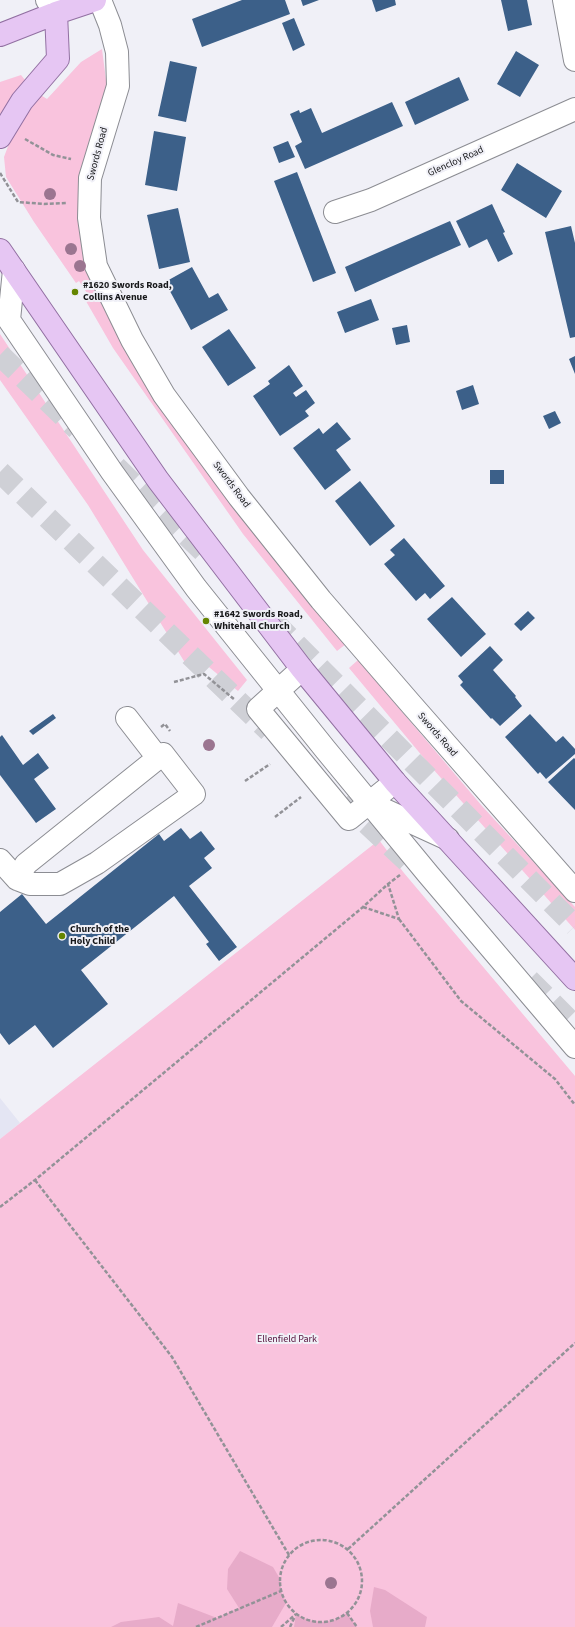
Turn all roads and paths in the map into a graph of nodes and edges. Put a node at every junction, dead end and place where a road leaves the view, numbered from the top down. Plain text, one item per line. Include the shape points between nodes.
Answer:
1 (95, 0) edge
2 (100, 0) edge
3 (564, 0) edge
4 (51, 7) edge
5 (0, 35) edge
6 (575, 60) edge
7 (575, 109) edge
8 (10, 137) edge
9 (95, 163) junction
10 (0, 173) edge
11 (89, 202) junction
12 (335, 212) dead end
13 (0, 250) edge
14 (14, 270) junction
15 (302, 669) junction
16 (174, 682) dead end
17 (278, 690) junction
18 (234, 700) dead end
19 (127, 718) dead end
20 (158, 758) junction
21 (270, 764) dead end
22 (245, 782) dead end
23 (395, 782) junction
24 (301, 797) dead end
25 (370, 803) junction
26 (275, 817) dead end
27 (448, 840) junction
28 (0, 860) edge
29 (418, 861) junction
30 (17, 879) junction
31 (388, 884) junction
32 (575, 891) edge
33 (363, 907) junction
34 (399, 919) junction
35 (575, 979) edge
36 (575, 1047) edge
37 (575, 1104) edge
38 (35, 1180) junction
39 (0, 1207) edge
40 (575, 1343) edge
41 (348, 1549) junction
42 (289, 1556) junction
43 (281, 1591) junction
44 (347, 1613) junction
45 (296, 1614) junction
46 (196, 1627) edge
47 (281, 1627) edge
48 (290, 1627) edge
49 (357, 1627) edge

1 - 4 main road
2 - 9 street, Swords Road via 117,52 118,86
3 - 6 street
4 - 5 main road
4 - 8 main road via 58,60 22,101
7 - 12 street, Glencloy Road via 371,200
8 - 9 path via 53,155
9 - 11 street, Swords Road via 90,178
10 - 11 path via 18,202
11 - 32 street, Swords Road via 96,266 132,340 164,395 239,497 321,600
13 - 14 main road
14 - 15 main road via 158,480
14 - 17 street via 9,320 112,472 196,588
15 - 17 street
15 - 23 main road
16 - 18 path via 204,674
17 - 25 street via 258,709 349,819
19 - 20 street
20 - 30 street via 26,864
20 - 30 street via 163,754 194,794 97,863 60,884 30,884
21 - 22 path
23 - 25 street
23 - 27 main road
24 - 26 path
25 - 27 street
25 - 29 street
27 - 35 main road
28 - 30 street
29 - 31 path
29 - 36 street
31 - 33 path
31 - 34 path
33 - 34 path
33 - 38 path
34 - 37 path via 462,1001 555,1079
38 - 39 path
38 - 42 path via 172,1357
40 - 41 path
41 - 42 path via 337,1543 317,1540 298,1546
41 - 44 path via 361,1569 362,1581 358,1599
42 - 43 path via 280,1579
43 - 45 path via 286,1603
43 - 46 path
44 - 45 path via 335,1620 322,1622 308,1620
44 - 49 path
45 - 47 path
45 - 48 path

